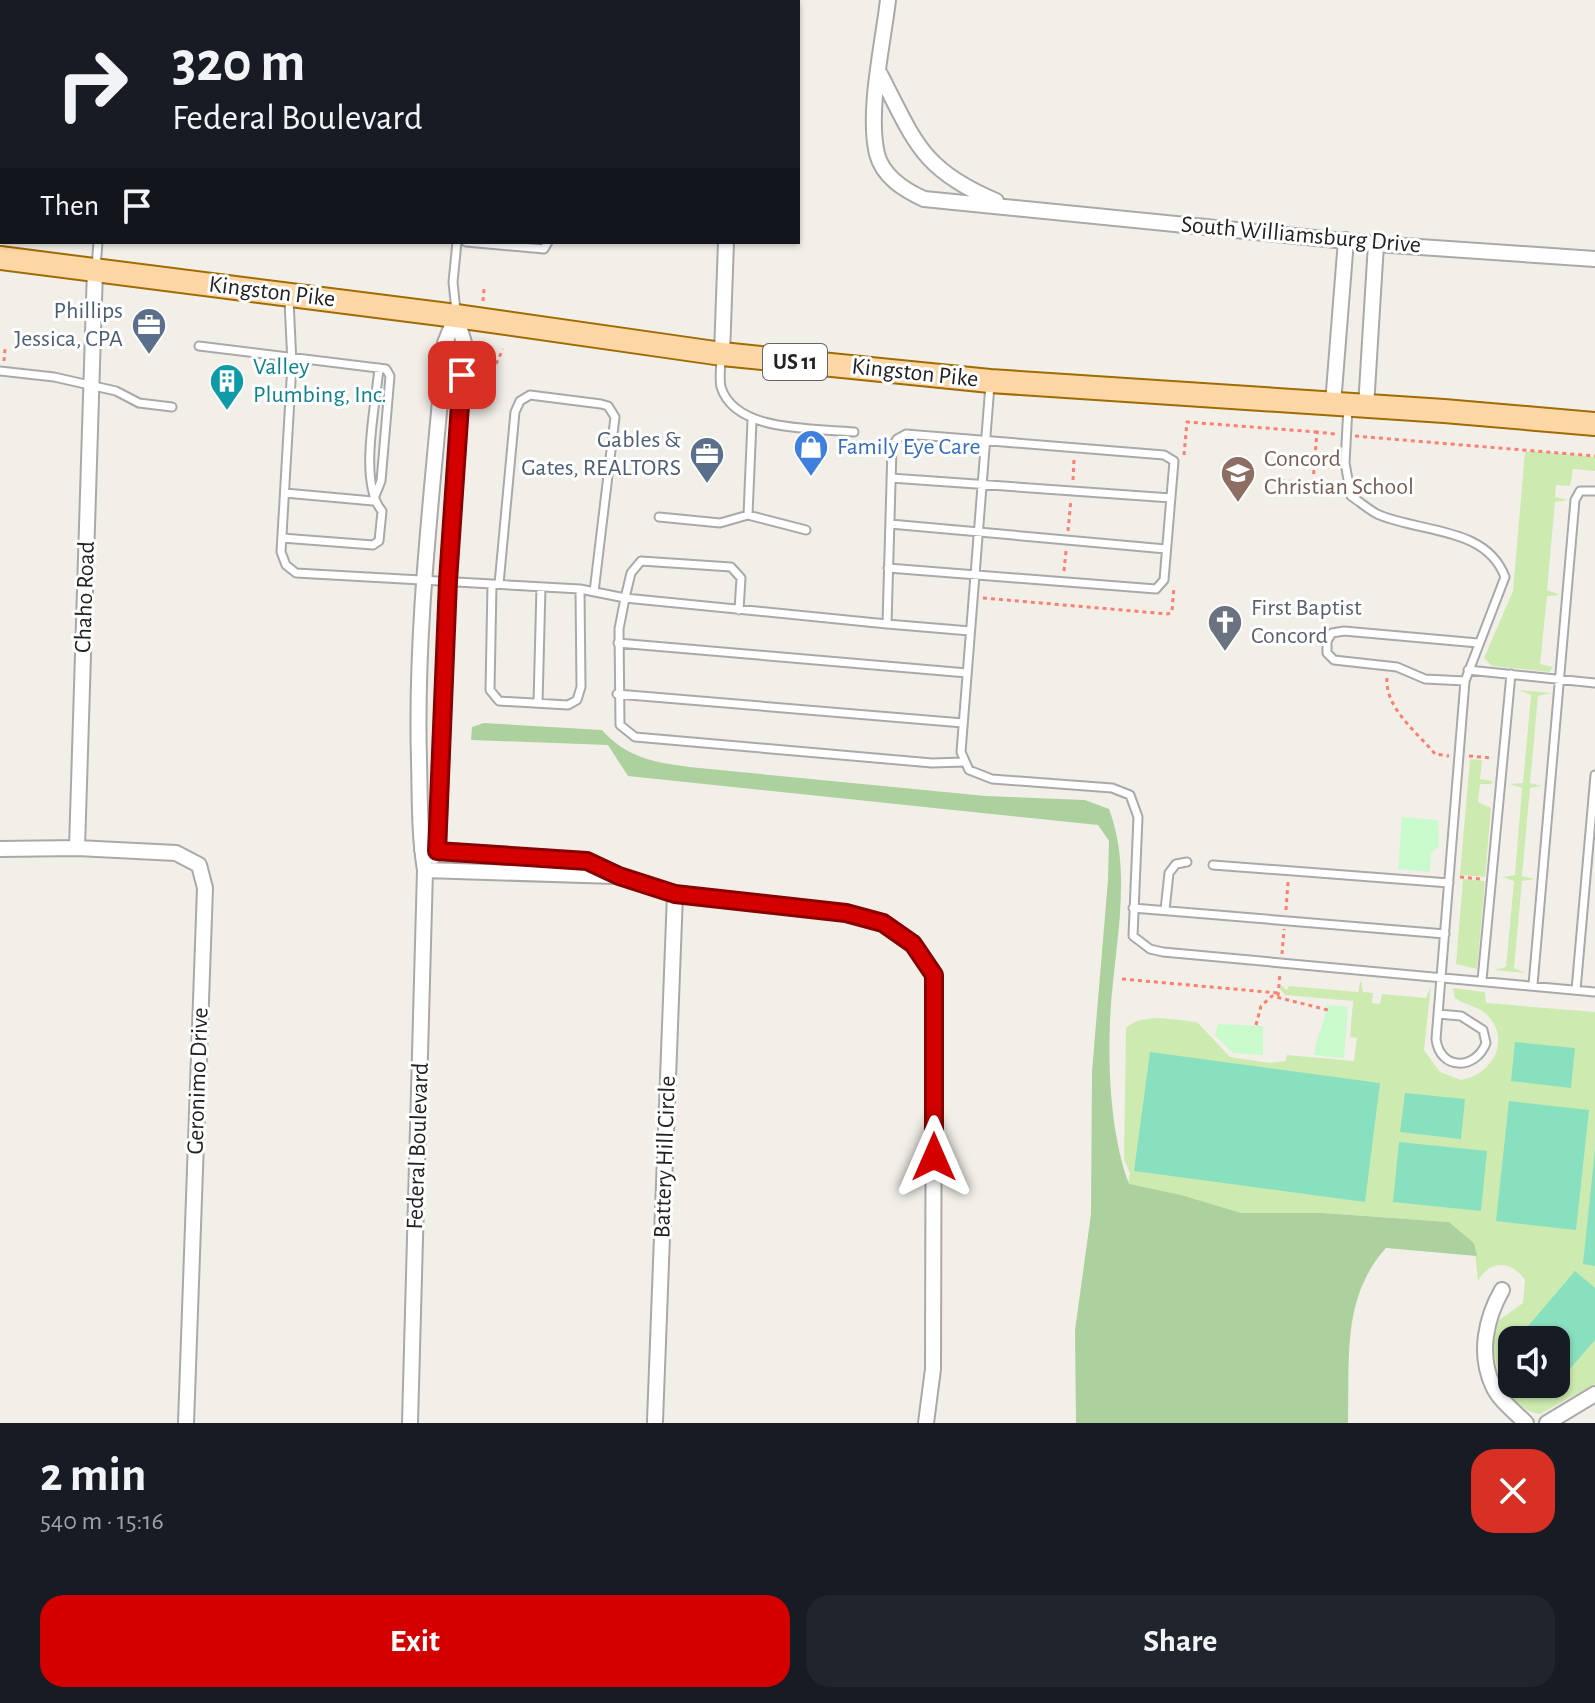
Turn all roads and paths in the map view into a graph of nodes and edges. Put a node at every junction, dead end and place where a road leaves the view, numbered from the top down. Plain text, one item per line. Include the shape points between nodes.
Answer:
1 (888, 0) edge
2 (880, 74) junction
3 (1008, 206) junction
4 (1346, 240) junction
5 (98, 244) edge
6 (457, 244) edge
7 (505, 244) edge
8 (547, 244) edge
9 (726, 244) edge
10 (1376, 244) junction
11 (0, 258) edge
12 (1595, 259) edge
13 (95, 269) junction
14 (289, 295) junction
15 (456, 316) junction
16 (199, 346) dead end
17 (503, 349) dead end
18 (722, 354) junction
19 (292, 356) junction
20 (0, 371) edge
21 (990, 381) junction
22 (92, 387) junction
23 (471, 392) dead end
24 (1349, 405) junction
25 (172, 407) dead end
26 (752, 421) junction
27 (1595, 424) edge
28 (854, 432) dead end
29 (1347, 435) junction
30 (986, 440) junction
31 (1076, 448) junction
32 (1595, 456) edge
33 (891, 478) junction
34 (1281, 481) dead end
35 (982, 482) junction
36 (1072, 490) junction
37 (1595, 491) edge
38 (285, 493) junction
39 (1171, 498) junction
40 (373, 501) junction
41 (748, 515) junction
42 (659, 517) dead end
43 (890, 524) junction
44 (806, 530) dead end
45 (979, 531) junction
46 (282, 538) junction
47 (1067, 540) junction
48 (1166, 549) junction
49 (888, 568) junction
50 (975, 576) junction
51 (425, 580) junction
52 (448, 581) junction
53 (1063, 582) junction
54 (496, 584) junction
55 (541, 587) junction
56 (580, 589) junction
57 (594, 592) junction
58 (625, 598) junction
59 (1061, 605) dead end
60 (739, 610) junction
61 (887, 624) junction
62 (970, 631) junction
63 (618, 643) junction
64 (1478, 643) junction
65 (1468, 670) junction
66 (967, 673) junction
67 (1511, 674) junction
68 (1387, 678) dead end
69 (1560, 679) junction
70 (1465, 681) junction
71 (1595, 683) edge
72 (617, 694) junction
73 (538, 703) junction
74 (963, 723) junction
75 (1461, 756) junction
76 (1503, 758) junction
77 (963, 762) junction
78 (1595, 775) edge
79 (77, 848) junction
80 (0, 849) edge
81 (429, 850) junction
82 (498, 855) junction
83 (1187, 862) dead end
84 (1213, 865) dead end
85 (425, 870) junction
86 (498, 872) junction
87 (619, 876) junction
88 (1461, 877) dead end
89 (1482, 879) dead end
90 (1449, 883) junction
91 (675, 894) junction
92 (1584, 894) junction
93 (1595, 895) edge
94 (1133, 908) junction
95 (1165, 910) junction
96 (1445, 934) junction
97 (1442, 975) junction
98 (1122, 979) dead end
99 (1482, 980) junction
100 (1533, 985) junction
101 (1576, 990) junction
102 (1595, 992) edge
103 (1278, 993) dead end
104 (1328, 1010) dead end
105 (1438, 1014) junction
106 (1256, 1025) dead end
107 (1502, 1290) dead end
108 (1595, 1394) edge
109 (655, 1421) dead end
110 (186, 1423) edge
111 (410, 1423) edge
112 (926, 1423) edge
113 (1526, 1423) edge
114 (1547, 1423) edge

1 - 2 street, South Williamsburg Drive
2 - 3 street, South Williamsburg Drive via 929,160 957,185
2 - 3 street, South Williamsburg Drive via 877,155 895,183 924,199
3 - 4 street, South Williamsburg Drive
4 - 10 street, South Williamsburg Drive
4 - 24 street
5 - 13 lane
6 - 15 lane
7 - 8 lane via 544,249
9 - 18 street
10 - 12 street, South Williamsburg Drive
10 - 24 street
11 - 13 main road, Kingston Pike / US 11
13 - 14 main road, Kingston Pike / US 11
13 - 22 street, Chaho Road
14 - 15 main road, Kingston Pike / US 11
14 - 19 lane
15 - 18 main road, Kingston Pike / US 11
15 - 51 street, Federal Boulevard via 445,343
15 - 52 street, Federal Boulevard via 465,346
16 - 19 lane
17 - 23 path via 483,392
18 - 21 main road, Kingston Pike / US 11
18 - 26 lane via 721,387 731,404
19 - 38 lane
19 - 40 lane via 383,368 369,478
20 - 22 lane
21 - 24 main road, Kingston Pike / US 11
21 - 30 lane
22 - 25 lane via 139,403
22 - 79 street, Chaho Road
24 - 27 main road, Kingston Pike / US 11
24 - 29 lane
26 - 28 lane
26 - 41 lane
29 - 32 path
29 - 34 path via 1317,432 1313,482
29 - 64 lane via 1351,496 1378,514 1469,541 1498,559 1505,577
30 - 31 lane
30 - 33 lane via 901,435 892,448
30 - 35 lane
31 - 36 path
31 - 39 lane via 1168,456 1174,461
33 - 35 lane
33 - 43 lane
35 - 36 lane
35 - 45 lane
36 - 39 lane
36 - 47 path
37 - 69 lane via 1580,491 1575,500
38 - 40 lane
38 - 46 lane
39 - 48 lane
40 - 46 lane via 382,511 380,536 373,545
41 - 42 lane via 720,523
41 - 44 lane
43 - 45 lane
43 - 49 lane
45 - 47 lane
45 - 50 lane
46 - 51 lane via 286,565 296,573
47 - 48 lane
47 - 53 path
48 - 53 lane via 1164,580 1156,589
49 - 50 lane
49 - 61 lane
50 - 53 lane
50 - 62 lane
51 - 52 lane
51 - 81 street, Federal Boulevard via 418,722
52 - 54 lane
52 - 81 street, Federal Boulevard
53 - 59 path
54 - 55 lane
54 - 57 lane via 515,412 530,395 601,404 615,417
54 - 73 lane via 491,695 499,701
55 - 56 lane
55 - 73 lane
56 - 57 lane
56 - 73 lane via 579,695 568,705
57 - 58 lane
58 - 60 lane
58 - 60 lane via 631,573 641,561 731,567 741,578
58 - 63 lane
60 - 61 lane
61 - 62 lane
62 - 66 lane
63 - 66 lane
63 - 72 lane
64 - 65 lane
64 - 70 lane via 1344,631 1332,633 1327,641 1327,653 1334,660 1397,667 1425,679
65 - 67 lane
65 - 70 lane
66 - 74 lane
67 - 69 lane
67 - 76 lane
68 - 75 path via 1389,700 1435,754
69 - 71 lane
69 - 100 lane
70 - 75 lane
72 - 74 lane
72 - 77 lane via 620,725 635,737
74 - 77 lane
75 - 76 path
75 - 90 lane
76 - 99 lane
77 - 94 lane via 992,779 1112,788 1130,795 1138,817
78 - 92 lane
79 - 80 street
79 - 110 street, Geronimo Drive via 176,853 199,865 205,888
81 - 82 street
81 - 85 street, Federal Boulevard
82 - 86 street
82 - 87 street via 587,861
83 - 95 lane via 1176,864 1169,873
84 - 90 lane
85 - 86 street
85 - 111 street, Federal Boulevard
86 - 87 street
87 - 91 street
88 - 89 path
90 - 96 lane
91 - 109 street, Battery Hill Circle
91 - 112 street via 846,913 883,923 913,944 934,975 933,1369
92 - 93 lane
92 - 101 lane
94 - 95 lane
94 - 97 lane via 1133,936 1150,949
95 - 96 lane
96 - 97 lane
97 - 99 lane
97 - 105 lane
98 - 103 path
99 - 100 lane
100 - 101 lane
101 - 102 lane
104 - 106 path via 1272,996 1261,1006
105 - 105 lane via 1437,1047 1446,1058 1466,1064 1478,1057 1486,1043 1483,1030 1461,1016
107 - 113 street via 1489,1316 1487,1365 1493,1386
108 - 114 street

